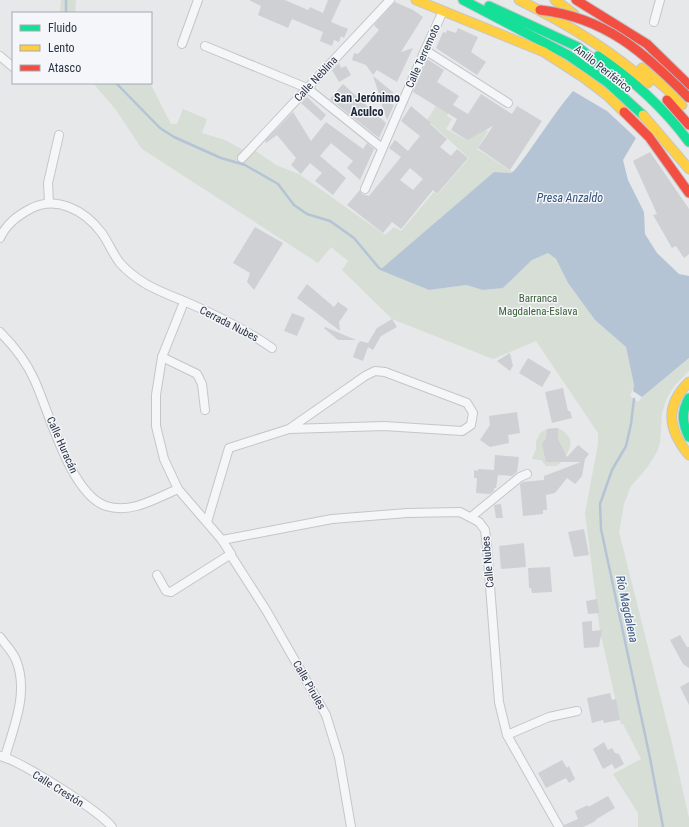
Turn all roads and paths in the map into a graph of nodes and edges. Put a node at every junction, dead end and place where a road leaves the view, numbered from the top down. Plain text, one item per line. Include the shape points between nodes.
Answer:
1 (198, 0) edge
2 (390, 0) edge
3 (416, 0) edge
4 (463, 0) edge
5 (475, 0) edge
6 (489, 0) edge
7 (519, 0) edge
8 (523, 0) edge
9 (554, 0) edge
10 (576, 0) edge
11 (660, 0) edge
12 (540, 10) junction
13 (443, 11) junction
14 (654, 22) dead end
15 (182, 44) dead end
16 (205, 46) dead end
17 (425, 50) junction
18 (0, 56) edge
19 (12, 66) edge
20 (689, 85) edge
21 (307, 88) junction
22 (689, 98) edge
23 (508, 103) dead end
24 (689, 105) edge
25 (689, 113) edge
26 (689, 124) edge
27 (59, 135) dead end
28 (687, 145) edge
29 (382, 148) junction
30 (242, 158) dead end
31 (689, 169) edge
32 (365, 189) dead end
33 (689, 193) edge
34 (49, 203) junction
35 (0, 238) edge
36 (184, 302) junction
37 (0, 332) edge
38 (272, 348) dead end
39 (162, 357) junction
40 (689, 382) edge
41 (689, 398) edge
42 (205, 410) dead end
43 (289, 429) junction
44 (689, 437) edge
45 (689, 455) edge
46 (527, 474) dead end
47 (178, 489) junction
48 (471, 517) junction
49 (207, 522) junction
50 (222, 540) junction
51 (231, 556) junction
52 (156, 575) dead end
53 (0, 637) edge
54 (576, 711) dead end
55 (508, 734) junction
56 (2, 756) edge
57 (112, 827) edge
58 (350, 827) edge
59 (559, 827) edge

1 - 15 street
2 - 21 street, Calle Neblina
3 - 13 main road
4 - 31 main road via 592,70 632,102
5 - 28 main road, Anillo Periférico via 578,47 626,85
6 - 28 main road via 559,30 616,68 655,103
7 - 12 main road
8 - 25 main road, Anillo Periférico via 613,44 669,91
9 - 24 main road, bridge via 624,45 663,78
10 - 20 main road via 647,44
11 - 14 street
12 - 22 main road, bridge via 565,13 588,21 630,44
12 - 26 main road via 572,27 625,62
13 - 17 street, Calle Terremoto
13 - 33 main road via 544,52 583,77 608,96 649,137
16 - 21 street
17 - 23 street
17 - 29 street, Calle Terremoto
18 - 19 street
21 - 29 street
21 - 30 street, Calle Neblina
27 - 34 street via 48,183
29 - 32 street, Calle Terremoto
34 - 35 street via 37,205 18,215 4,229
34 - 36 street, Cerrada Nubes via 69,206 87,217 101,232 118,261 131,273 157,290
36 - 38 street, Cerrada Nubes via 255,336
36 - 39 street, Calle Pirules
37 - 47 street, Calle Huracán via 16,348 33,378 72,473 92,497 106,506 122,508 138,506
39 - 42 street via 197,374 202,384
39 - 47 street, Calle Pirules via 156,395 156,426 164,459
40 - 45 main road via 676,398 671,425 678,441
41 - 44 main road via 684,405 682,417
43 - 43 street via 384,426 462,432 471,425 473,413 467,403 390,373 375,371
43 - 49 street via 229,448
46 - 48 street
47 - 49 street, Calle Pirules
48 - 50 street via 460,512 370,516 296,525
48 - 55 street, Calle Nubes via 485,530 499,702
49 - 50 street, Calle Pirules
50 - 51 street, Calle Pirules
51 - 52 street via 171,592 166,591
51 - 58 street, Calle Pirules via 266,610 326,715 339,757
53 - 56 street via 16,658 21,673 22,693
54 - 55 street via 549,717
55 - 59 street, Calle Nubes
56 - 57 street, Calle Crestón via 45,779 82,803

